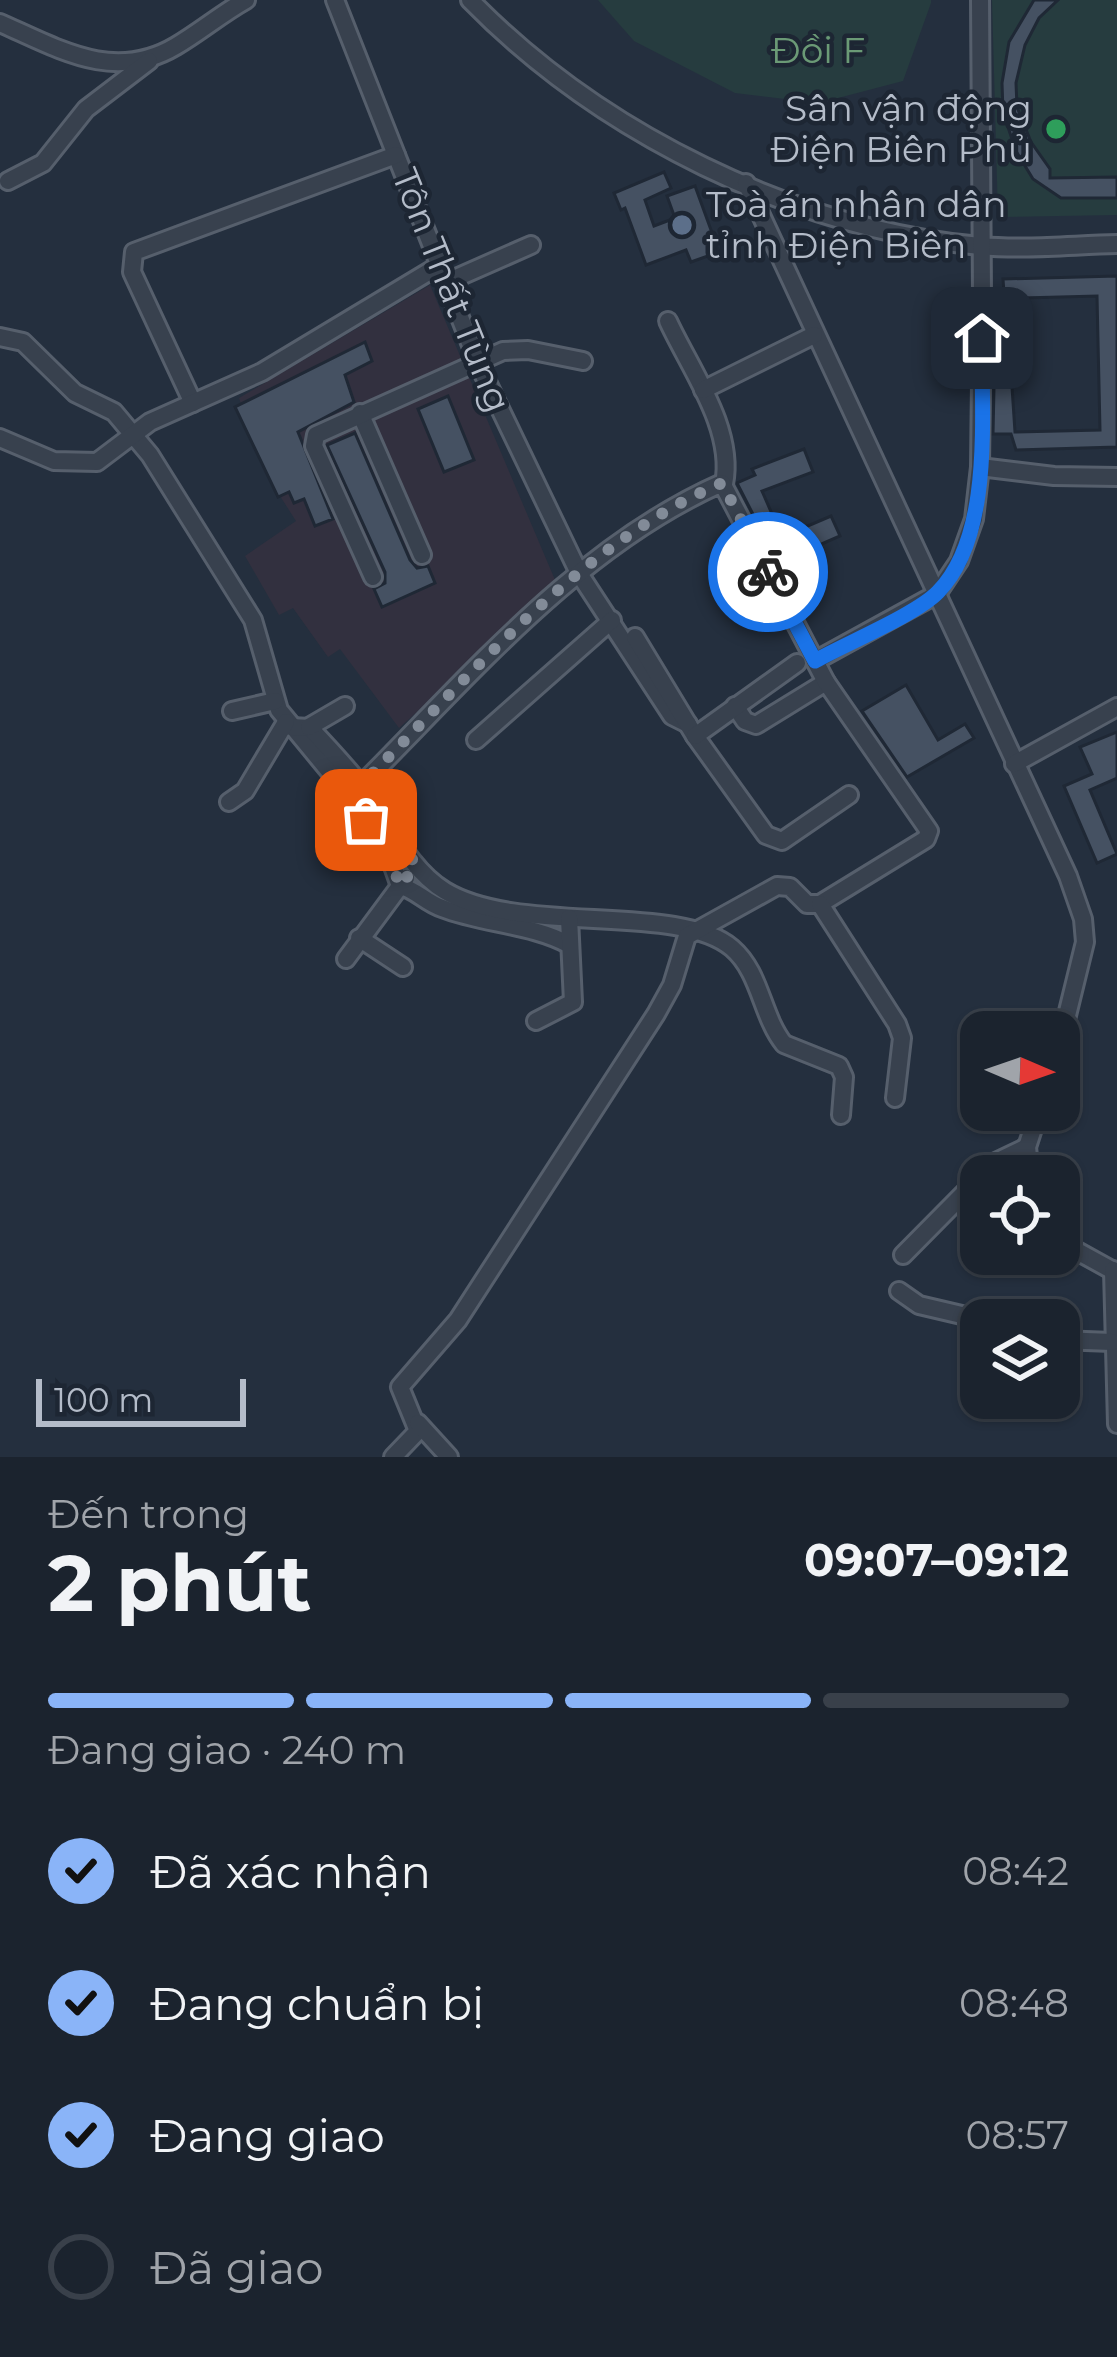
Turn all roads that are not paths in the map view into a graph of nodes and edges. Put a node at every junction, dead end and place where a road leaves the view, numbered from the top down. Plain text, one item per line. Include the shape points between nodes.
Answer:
1 (246, 0) edge
2 (334, 0) edge
3 (470, 0) edge
4 (980, 0) edge
5 (0, 23) edge
6 (154, 57) junction
7 (396, 155) junction
8 (8, 181) dead end
9 (746, 183) junction
10 (1117, 244) edge
11 (531, 245) dead end
12 (981, 246) junction
13 (444, 273) junction
14 (668, 321) dead end
15 (814, 335) junction
16 (0, 338) edge
17 (583, 361) dead end
18 (478, 363) junction
19 (703, 389) junction
20 (193, 403) junction
21 (360, 413) junction
22 (134, 435) junction
23 (0, 437) edge
24 (980, 467) junction
25 (1117, 477) edge
26 (724, 484) junction
27 (422, 555) dead end
28 (580, 574) junction
29 (373, 577) dead end
30 (937, 594) junction
31 (612, 620) junction
32 (806, 662) junction
33 (826, 682) junction
34 (275, 701) junction
35 (345, 706) dead end
36 (735, 706) junction
37 (1117, 707) edge
38 (232, 712) dead end
39 (296, 726) junction
40 (691, 730) junction
41 (476, 740) dead end
42 (1014, 764) junction
43 (361, 785) junction
44 (849, 795) dead end
45 (229, 802) dead end
46 (416, 865) junction
47 (400, 886) junction
48 (820, 904) junction
49 (568, 918) junction
50 (697, 930) junction
51 (358, 938) junction
52 (570, 945) junction
53 (346, 958) dead end
54 (403, 967) dead end
55 (1070, 1011) edge
56 (536, 1021) dead end
57 (895, 1098) dead end
58 (841, 1115) dead end
59 (1032, 1131) edge
60 (1027, 1147) junction
61 (1028, 1155) edge
62 (1080, 1253) edge
63 (903, 1255) dead end
64 (1115, 1272) edge
65 (899, 1291) dead end
66 (960, 1314) edge
67 (1080, 1341) edge
68 (1112, 1342) junction
69 (418, 1423) junction
70 (1117, 1424) edge
71 (393, 1457) edge
72 (448, 1457) edge

1 - 6 street
2 - 7 street, Tôn Thất Tùng
3 - 9 street via 549,73
4 - 12 street
5 - 6 street via 99,63
6 - 8 street via 86,109 43,163
7 - 13 street, Tôn Thất Tùng
7 - 20 street via 134,252 132,272
9 - 12 street via 848,219
9 - 15 street
10 - 12 street
11 - 13 street
12 - 24 street
13 - 18 street, Tôn Thất Tùng
13 - 20 street
14 - 19 street
15 - 19 street
15 - 30 street
16 - 22 street via 29,346 74,393 114,412
17 - 18 street via 514,349
18 - 21 street
18 - 28 street, Tôn Thất Tùng
19 - 26 street via 729,461
20 - 22 street
21 - 27 street
21 - 29 street via 319,433 314,446
22 - 23 street via 85,465
22 - 34 street via 253,620
24 - 25 street
24 - 30 street via 974,519
26 - 28 street via 612,545
26 - 32 street
28 - 31 street, Tôn Thất Tùng
28 - 43 street
30 - 32 street
30 - 42 street
31 - 40 street, Tôn Thất Tùng via 672,716
31 - 41 street
32 - 33 street
32 - 36 street
33 - 36 street via 756,725
33 - 48 street via 929,831
34 - 38 street
34 - 39 street
35 - 39 street
36 - 40 street
37 - 42 street
39 - 43 street
39 - 45 street
39 - 47 street via 342,784
40 - 44 street, Tôn Thất Tùng via 774,840
42 - 55 street via 1083,919 1083,965
43 - 46 street
46 - 47 street
46 - 49 street via 468,902
47 - 51 street
47 - 52 street via 445,910
48 - 50 street via 807,904 784,885
48 - 57 street via 897,1024
49 - 50 street
49 - 52 street
50 - 58 street via 750,968 784,1044 838,1066
50 - 69 street via 687,936 656,1015 458,1320 400,1388
51 - 53 street
51 - 54 street
52 - 56 street via 573,1002
59 - 60 street
60 - 61 street
60 - 63 street via 994,1163
62 - 64 street
64 - 68 street
65 - 66 street
67 - 68 street
68 - 70 street
69 - 71 street
69 - 72 street

